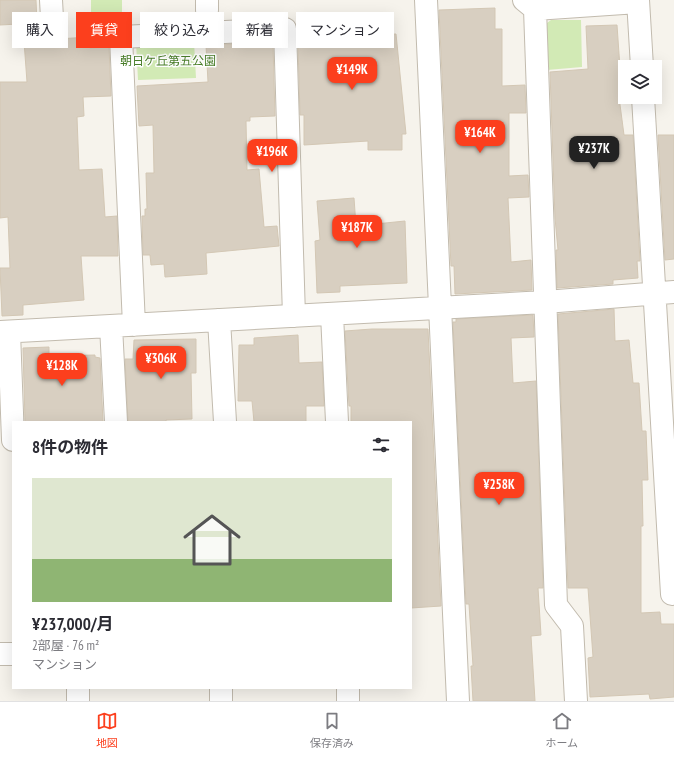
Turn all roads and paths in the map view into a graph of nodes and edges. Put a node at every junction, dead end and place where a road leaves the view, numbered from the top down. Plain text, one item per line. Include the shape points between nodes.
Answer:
1 (426, 0) edge
2 (638, 1) edge
3 (530, 5) edge
4 (642, 60) edge
5 (644, 104) edge
6 (664, 292) edge
7 (545, 302) junction
8 (439, 308) junction
9 (332, 314) junction
10 (294, 316) junction
11 (219, 320) junction
12 (134, 325) junction
13 (111, 326) junction
14 (4, 332) edge
15 (116, 421) edge
16 (225, 421) edge
17 (337, 421) edge
18 (12, 428) edge
19 (672, 594) dead end
20 (0, 654) edge
21 (12, 654) edge
22 (78, 689) edge
23 (221, 689) edge
24 (348, 689) edge
25 (78, 701) edge
26 (221, 701) edge
27 (348, 701) edge
28 (458, 701) edge
29 (576, 701) edge

1 - 8 street
2 - 3 street
2 - 4 street
3 - 7 street
5 - 6 street
6 - 7 street
6 - 19 street
7 - 8 street
7 - 29 street via 556,605 572,626
8 - 9 street
8 - 28 street
9 - 10 street
9 - 17 street
10 - 11 street
10 - 12 street via 285,29 121,37
11 - 12 street
11 - 16 street
12 - 13 street
13 - 14 street
13 - 15 street
14 - 18 street
20 - 21 street
22 - 25 street
23 - 26 street
24 - 27 street

